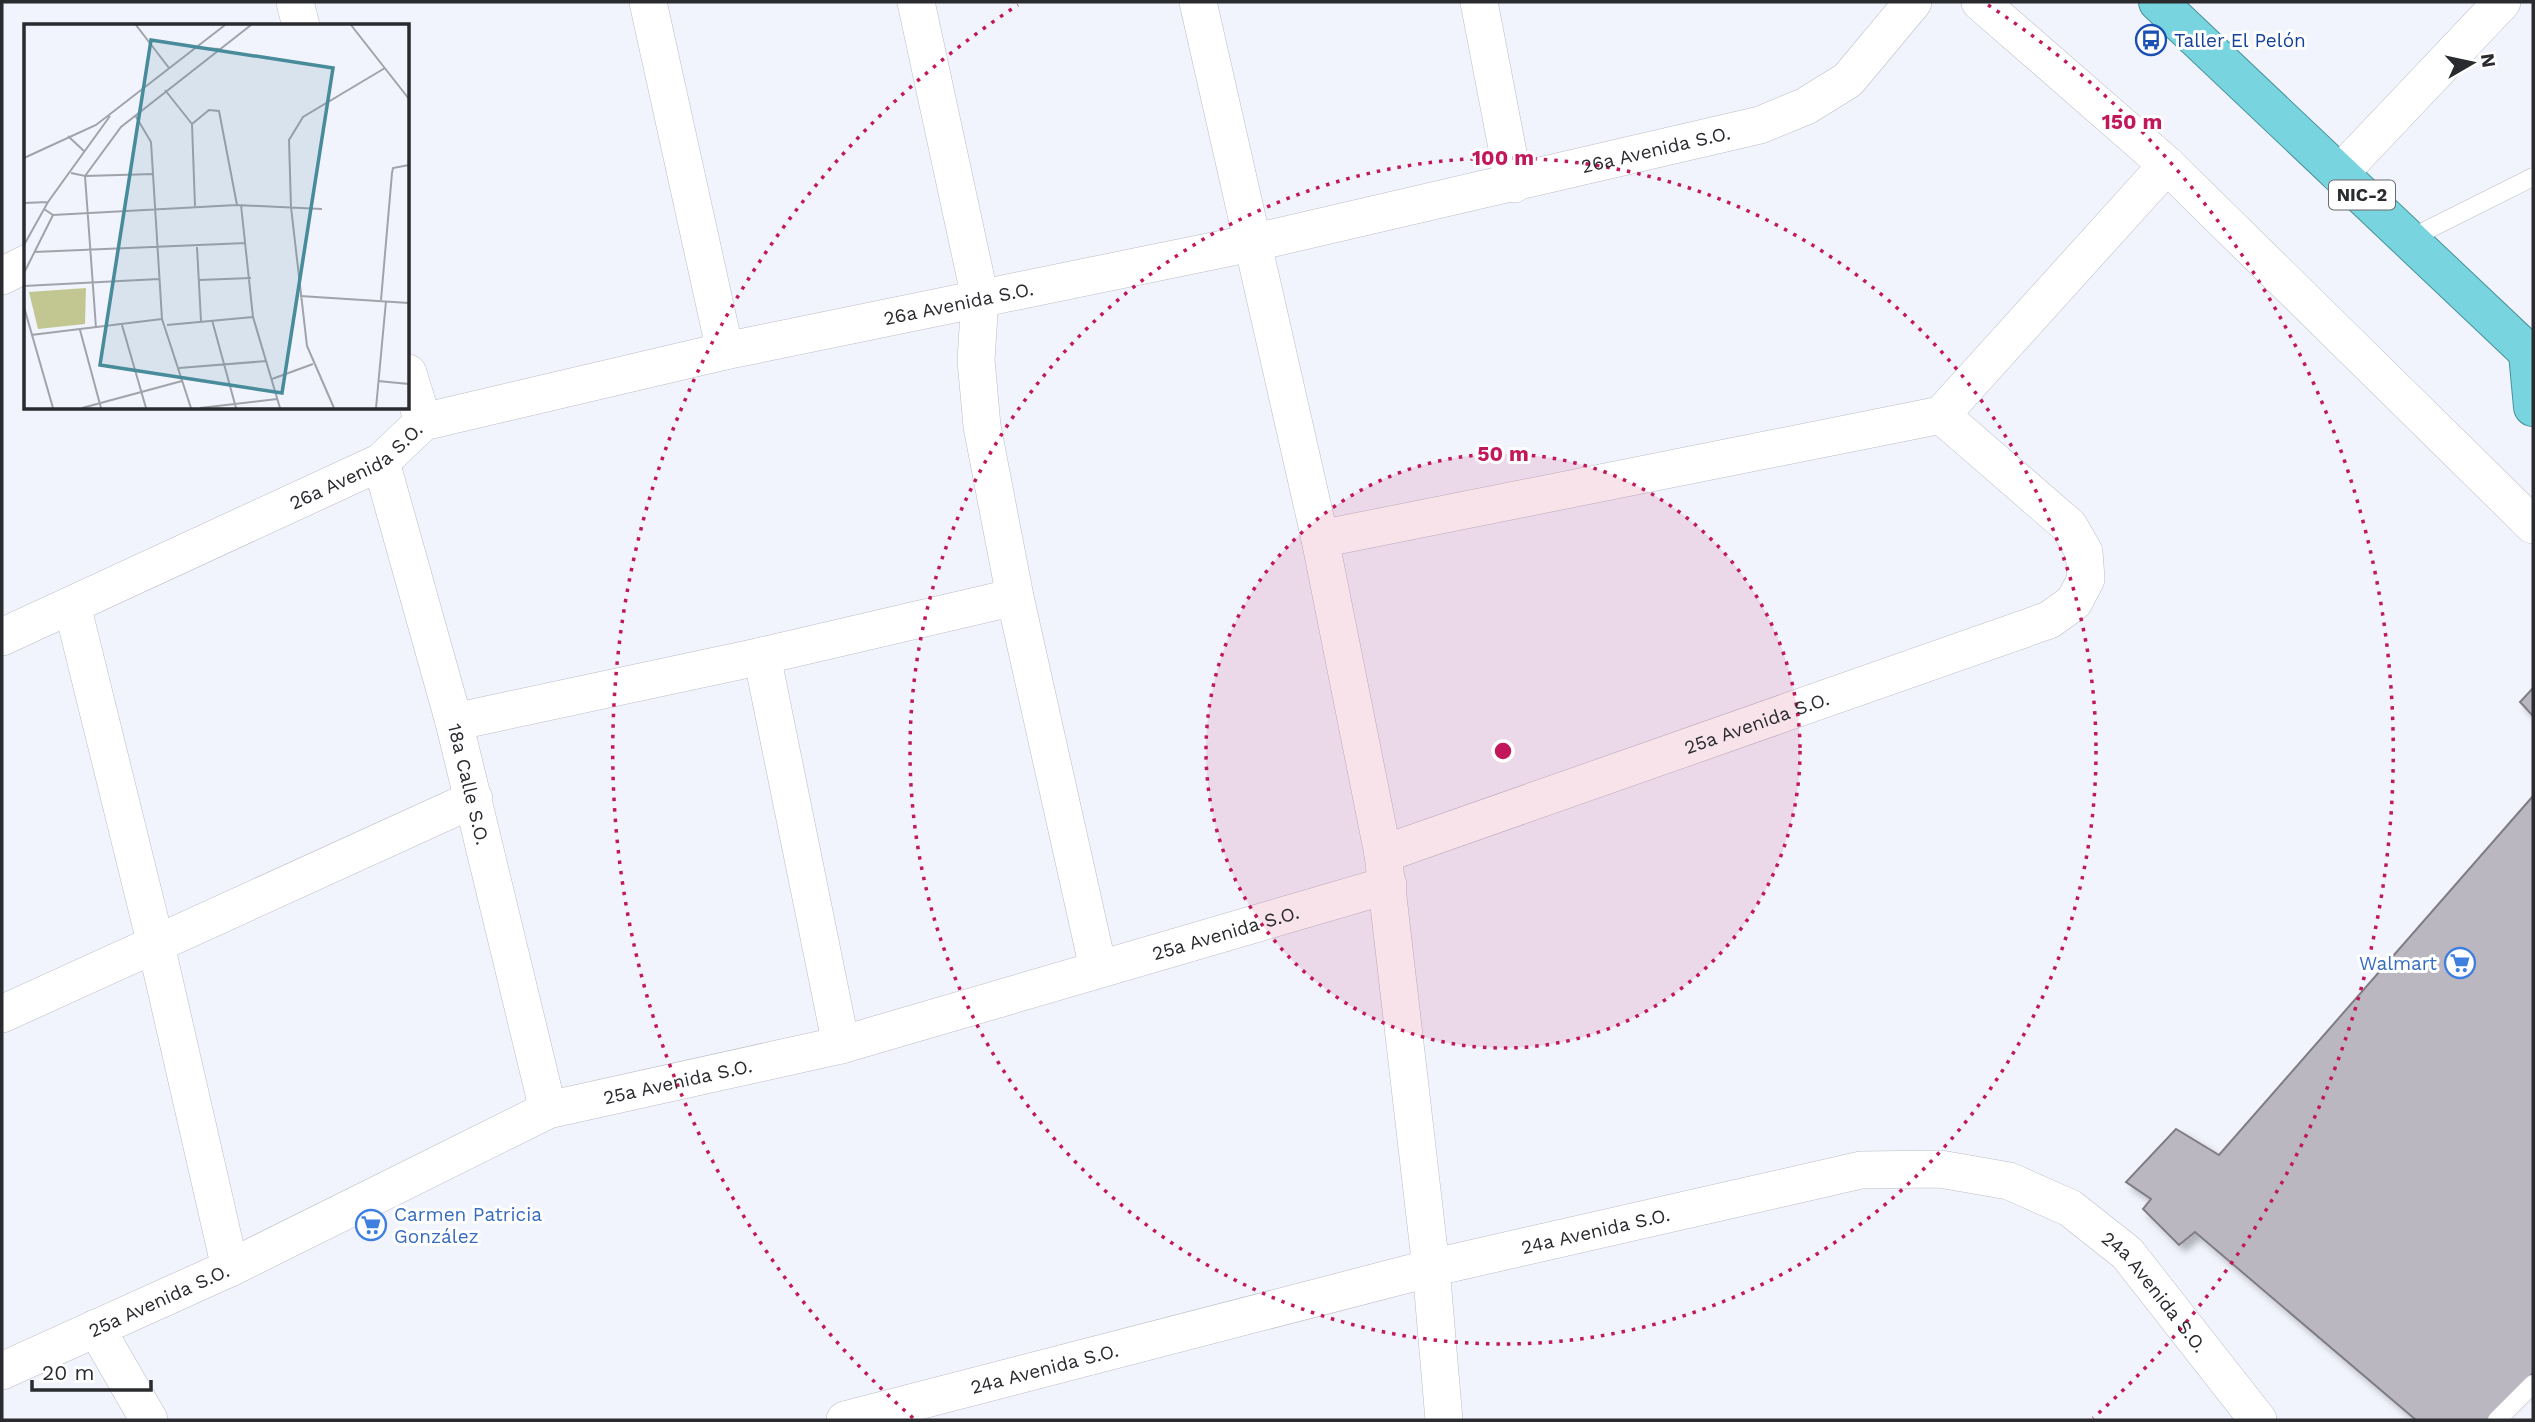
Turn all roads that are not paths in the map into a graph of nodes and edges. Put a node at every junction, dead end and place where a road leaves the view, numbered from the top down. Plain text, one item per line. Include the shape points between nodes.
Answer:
1 (295, 2) edge
2 (648, 2) edge
3 (916, 2) edge
4 (1198, 2) edge
5 (1479, 2) edge
6 (1913, 2) edge
7 (1980, 2) edge
8 (2158, 2) edge
9 (2502, 2) edge
10 (300, 24) edge
11 (2167, 165) junction
12 (2339, 174) junction
13 (2533, 177) edge
14 (1514, 184) junction
15 (2409, 239) junction
16 (1252, 243) junction
17 (24, 265) edge
18 (2, 276) edge
19 (980, 298) junction
20 (725, 351) junction
21 (2531, 355) edge
22 (410, 380) edge
23 (2533, 407) edge
24 (1941, 415) junction
25 (423, 422) junction
26 (381, 462) junction
27 (2533, 525) edge
28 (1320, 539) junction
29 (1015, 597) junction
30 (72, 605) junction
31 (2, 637) edge
32 (762, 656) junction
33 (454, 722) junction
34 (474, 799) junction
35 (1386, 869) junction
36 (156, 945) junction
37 (1098, 968) junction
38 (2, 1014) edge
39 (842, 1045) junction
40 (548, 1110) junction
41 (230, 1268) junction
42 (1431, 1268) junction
43 (96, 1328) junction
44 (2, 1371) edge
45 (2533, 1384) edge
46 (149, 1420) edge
47 (845, 1420) edge
48 (1444, 1420) edge
49 (2258, 1420) edge
50 (2497, 1420) edge

1 - 10 street
2 - 20 street
3 - 19 street
4 - 16 street
5 - 14 street
6 - 14 street, 26a Avenida S.O. via 1848,80 1806,106 1760,125
7 - 11 street
8 - 12 highway, NIC-2
9 - 12 street
11 - 24 street
11 - 27 street
12 - 15 highway, NIC-2
13 - 15 lane
14 - 16 street, 26a Avenida S.O.
15 - 21 highway, NIC-2
16 - 19 street, 26a Avenida S.O.
16 - 28 street
17 - 18 street
19 - 20 street, 26a Avenida S.O.
19 - 29 street via 976,360 982,426
20 - 25 street, 26a Avenida S.O.
21 - 23 highway
22 - 25 street
24 - 28 street
24 - 35 street, 25a Avenida S.O. via 2069,526 2084,552 2087,579 2074,602 2049,620
25 - 26 street, 26a Avenida S.O.
26 - 30 street, 26a Avenida S.O.
26 - 33 street, 18a Calle S.O.
28 - 35 street
29 - 32 street
29 - 37 street
30 - 31 street, 26a Avenida S.O.
30 - 36 street
32 - 33 street
32 - 39 street
33 - 34 street, 18a Calle S.O.
34 - 36 street
34 - 40 street, 18a Calle S.O.
35 - 37 street, 25a Avenida S.O.
35 - 42 street
36 - 38 street
36 - 41 street
37 - 39 street, 25a Avenida S.O.
39 - 40 street, 25a Avenida S.O.
40 - 41 street, 25a Avenida S.O.
41 - 43 street, 25a Avenida S.O.
42 - 47 street, 24a Avenida S.O.
42 - 48 street
42 - 49 street, 24a Avenida S.O. via 1860,1170 1940,1169 2009,1181 2070,1208 2127,1253
43 - 44 street, 25a Avenida S.O.
43 - 46 street
45 - 50 lane

